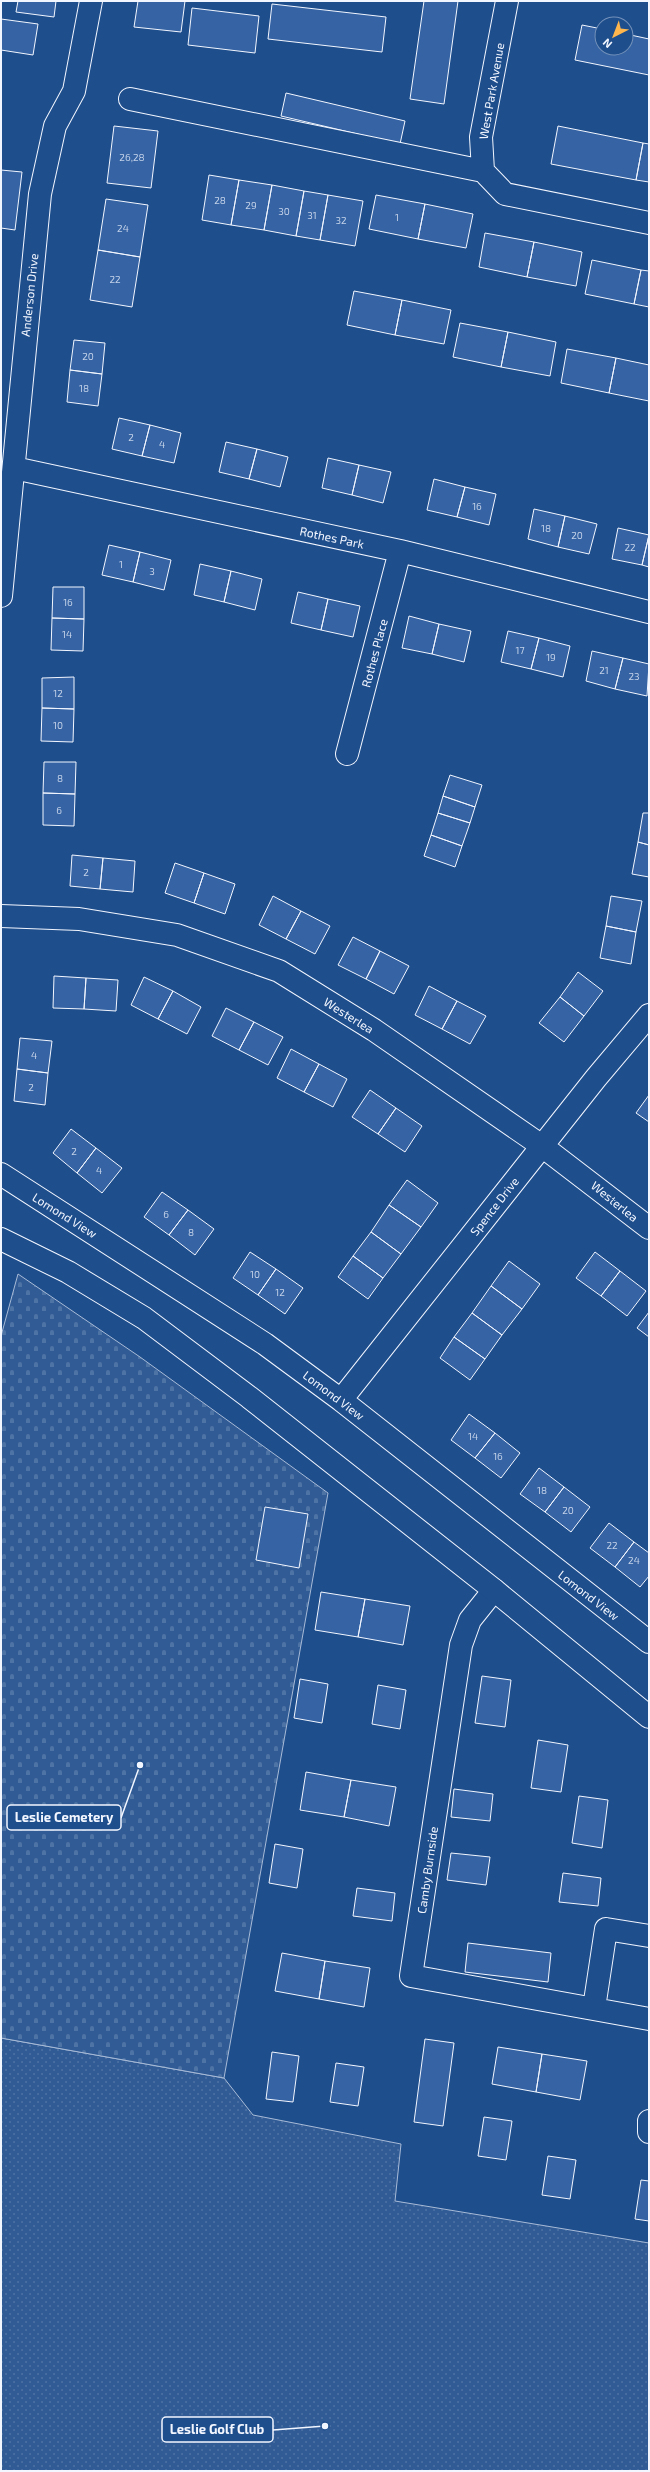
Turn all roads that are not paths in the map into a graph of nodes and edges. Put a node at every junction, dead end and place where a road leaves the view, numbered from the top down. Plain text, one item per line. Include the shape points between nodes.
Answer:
1 (91, 1) edge
2 (507, 1) edge
3 (130, 99) dead end
4 (483, 171) junction
5 (649, 223) edge
6 (10, 459) edge
7 (400, 551) junction
8 (1, 596) edge
9 (649, 612) edge
10 (347, 754) dead end
11 (1, 916) edge
12 (649, 1015) edge
13 (542, 1146) junction
14 (1, 1174) edge
15 (649, 1228) edge
16 (1, 1239) edge
17 (341, 1400) junction
18 (494, 1590) junction
19 (649, 1642) edge
20 (649, 1717) edge
21 (649, 1936) edge
22 (594, 2008) junction
23 (649, 2019) edge
24 (649, 2121) edge
25 (649, 2132) edge

1 - 6 street, Anderson Drive via 74,91 55,126 40,194
2 - 4 street, West Park Avenue via 481,137
3 - 4 street
4 - 5 street via 505,194
6 - 7 street, Rothes Park
6 - 8 street, Anderson Drive
7 - 9 street, Rothes Park
7 - 10 street, Rothes Place
11 - 13 street, Westerlea via 80,918 177,935 279,971 374,1030
12 - 13 street, Spence Drive
13 - 15 street, Westerlea
13 - 17 street, Spence Drive
14 - 17 street, Lomond View via 231,1321
16 - 18 street via 68,1272 144,1318 249,1397
17 - 19 street, Lomond View
18 - 20 street
18 - 22 street, Camby Burnside via 470,1620 460,1645 411,1976
21 - 22 street via 606,1929
22 - 23 street, Camby Burnside
24 - 25 street

